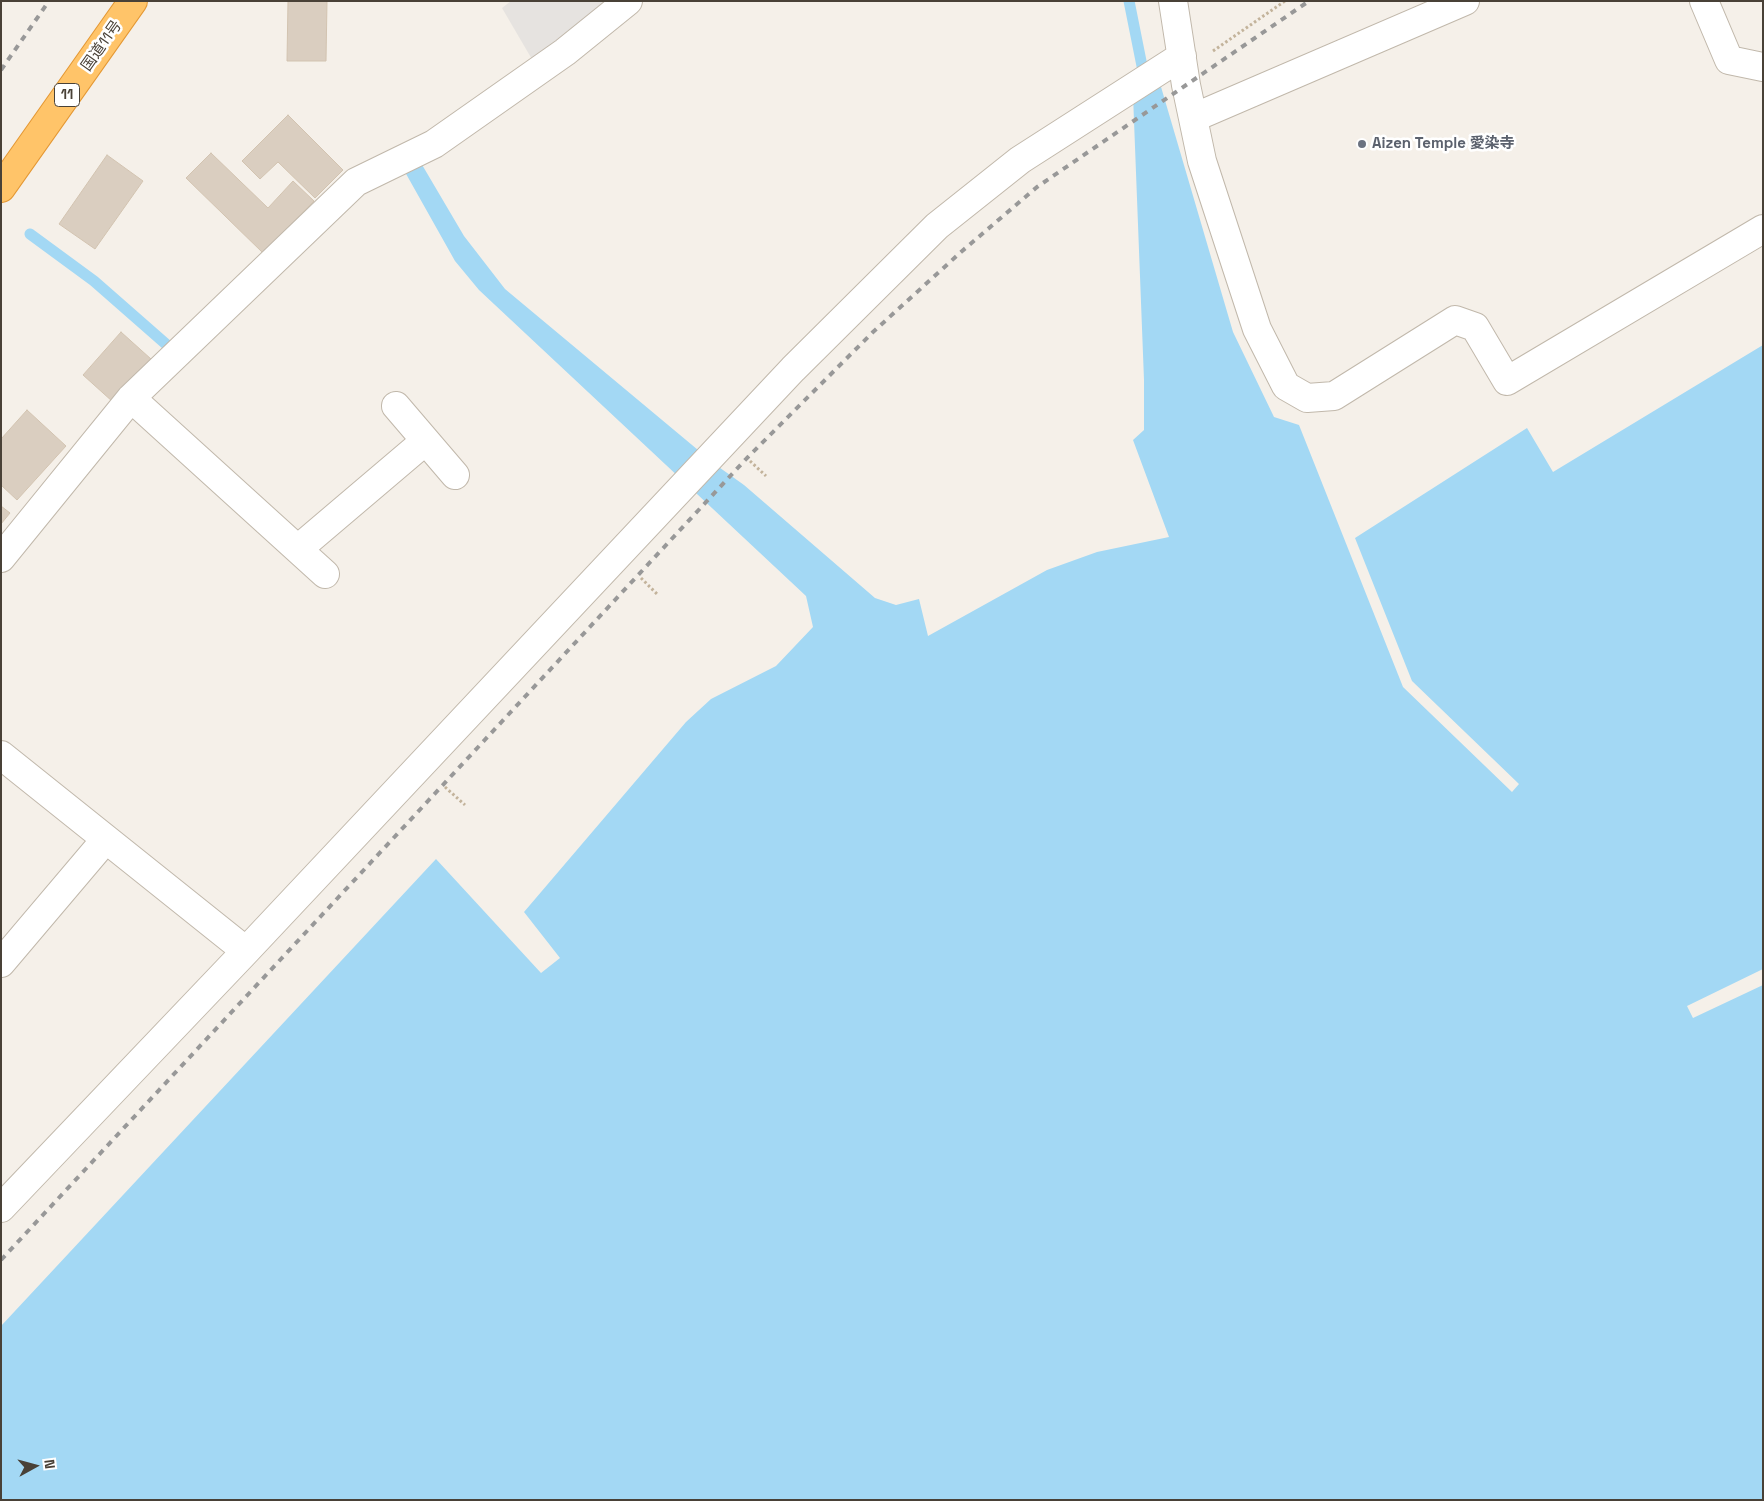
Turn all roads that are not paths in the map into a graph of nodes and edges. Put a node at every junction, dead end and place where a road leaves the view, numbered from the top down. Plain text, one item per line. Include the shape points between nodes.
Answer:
1 (133, 1) edge
2 (628, 1) edge
3 (1173, 1) edge
4 (1465, 1) edge
5 (1704, 1) edge
6 (1183, 64) junction
7 (1763, 67) edge
8 (1193, 118) junction
9 (1, 188) edge
10 (1763, 229) edge
11 (131, 398) junction
12 (396, 406) dead end
13 (424, 442) junction
14 (455, 475) dead end
15 (298, 549) junction
16 (1, 558) edge
17 (325, 574) dead end
18 (1, 755) edge
19 (106, 839) junction
20 (246, 951) junction
21 (1, 963) edge
22 (1, 1208) edge

1 - 9 highway, 国道11号 / 11
2 - 11 street via 565,52 434,144 356,182
3 - 6 street
4 - 8 street
5 - 7 street via 1729,60
6 - 8 street
6 - 20 street via 1020,160 937,226 793,369
8 - 10 street via 1202,161 1256,330 1286,386 1307,398 1334,396 1455,320 1474,327 1507,381
11 - 15 street
11 - 16 street
12 - 13 street
13 - 14 street
13 - 15 street
15 - 17 street
18 - 19 street
19 - 20 street
19 - 21 street
20 - 22 street

